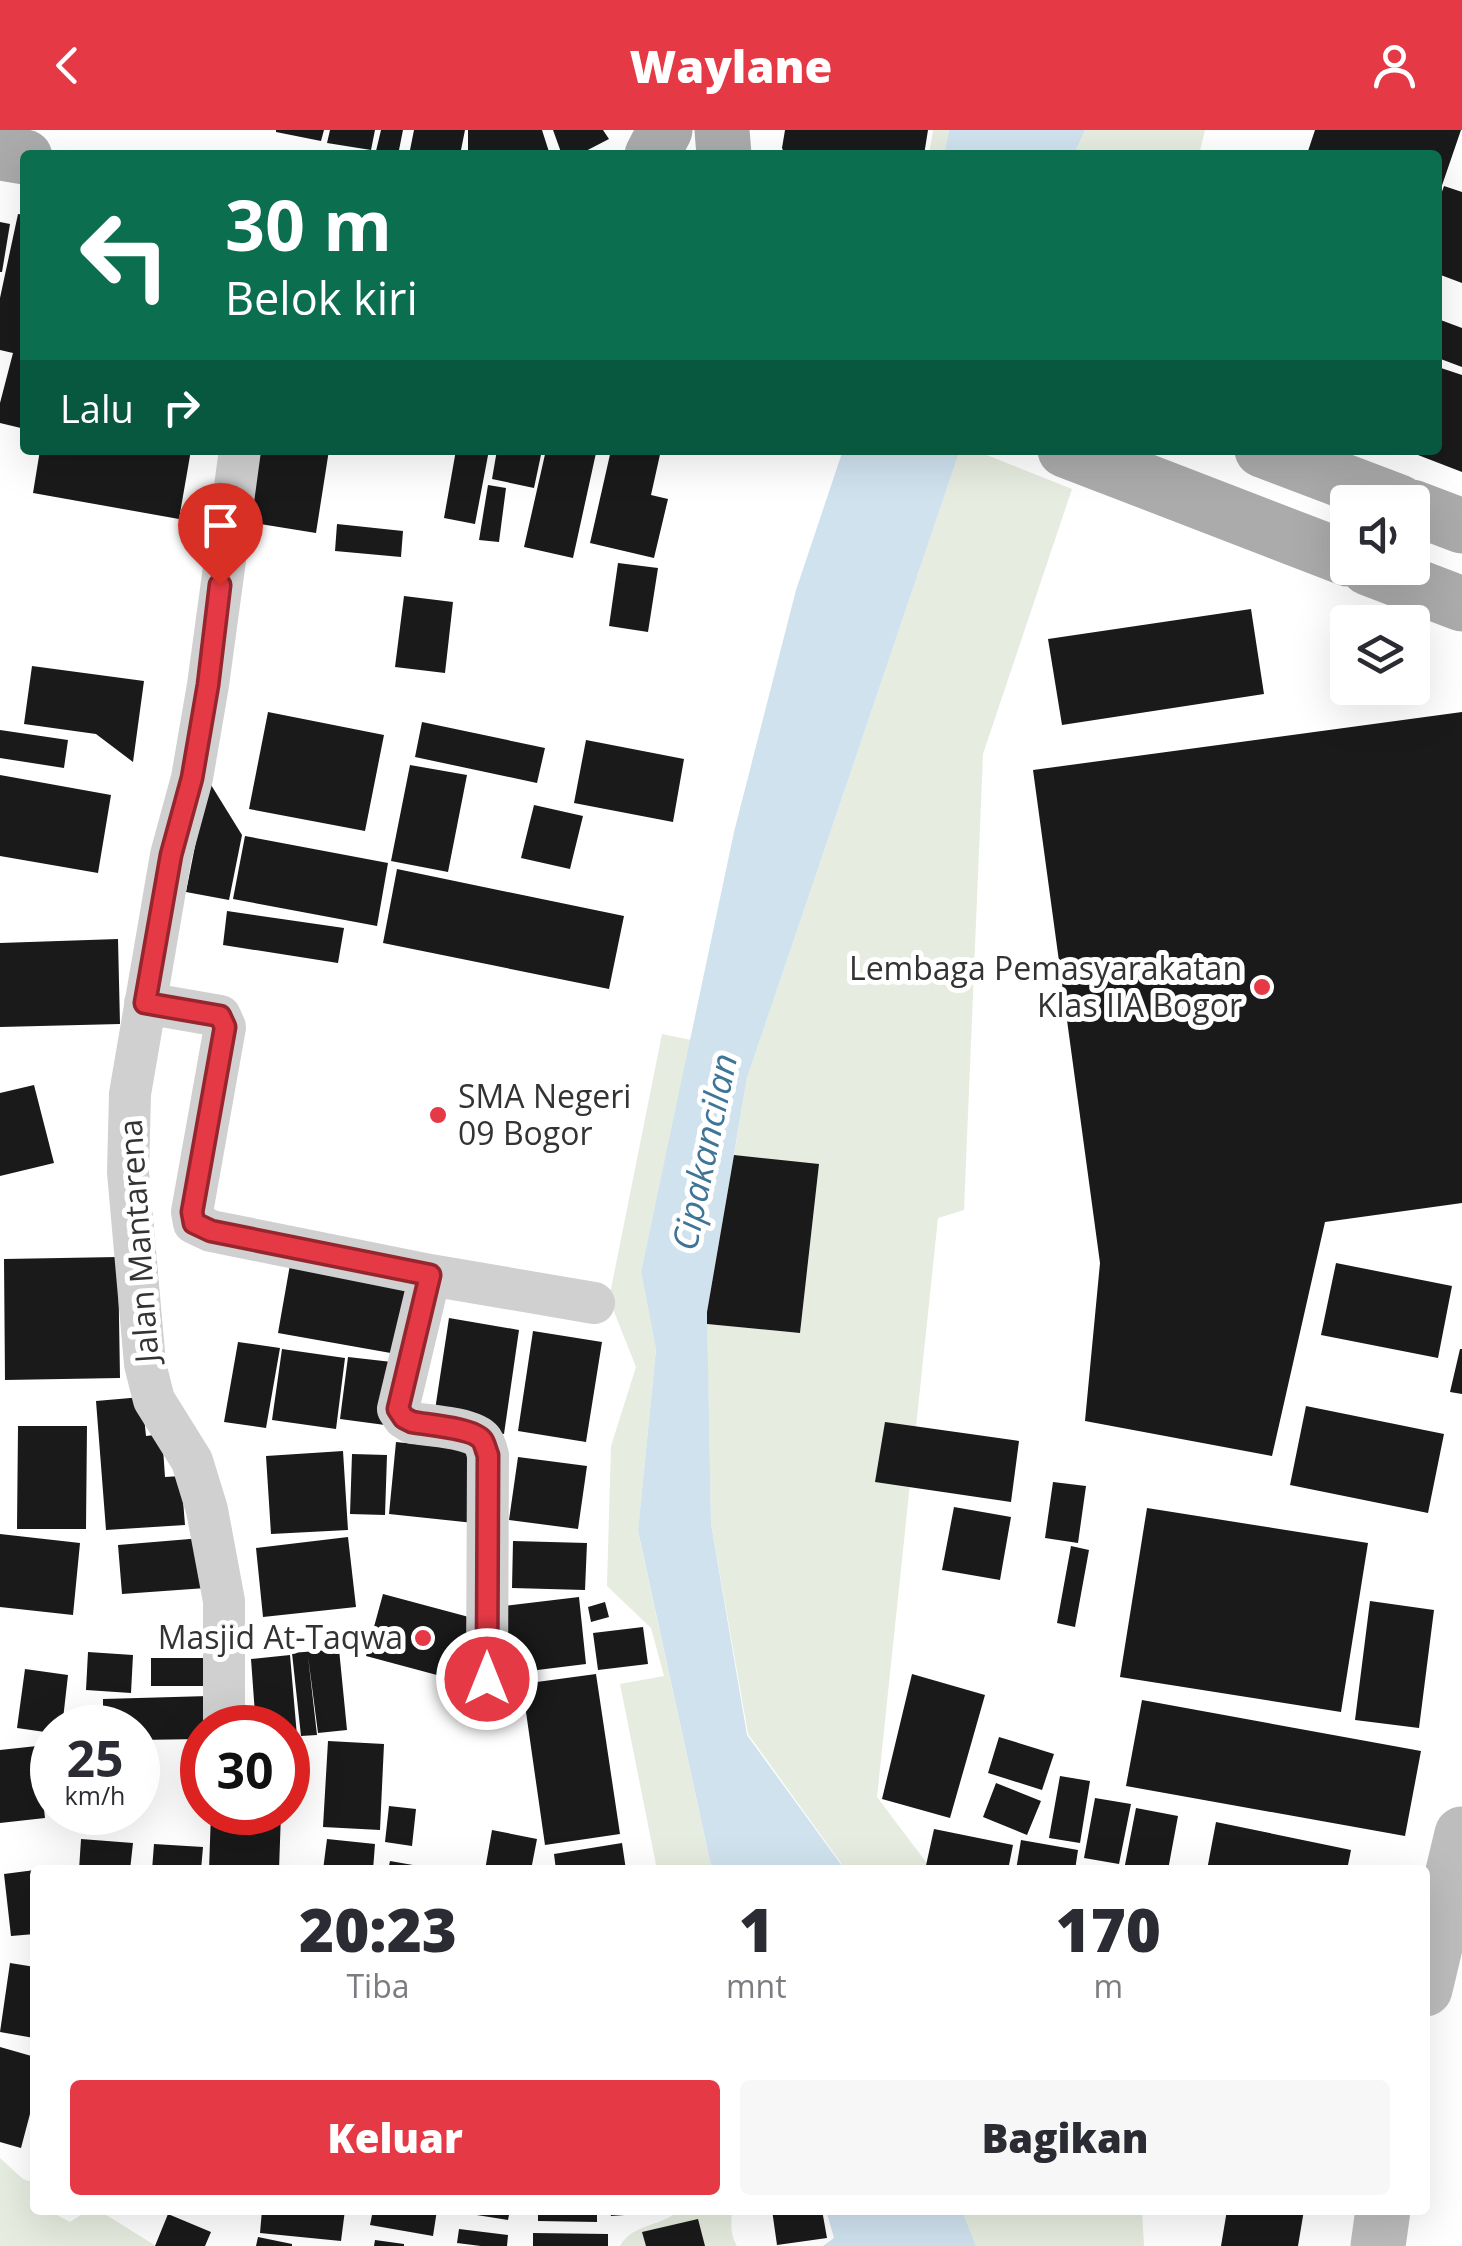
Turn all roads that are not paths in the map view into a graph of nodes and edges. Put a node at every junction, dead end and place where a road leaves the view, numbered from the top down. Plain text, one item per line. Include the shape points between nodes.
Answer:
1 (239, 455) edge
2 (1079, 455) edge
3 (1275, 455) edge
4 (1355, 485) edge
5 (1430, 514) edge
6 (1462, 526) edge
7 (1330, 553) edge
8 (1412, 585) edge
9 (1462, 604) edge
10 (145, 1003) junction
11 (430, 1275) junction
12 (594, 1304) dead end
13 (487, 1679) dead end
14 (224, 1705) edge
15 (1462, 1834) edge
16 (1430, 1968) edge
17 (1382, 2215) edge
18 (1378, 2246) edge

1 - 10 street, Jalan Mantarena via 192,778
2 - 7 main road
3 - 4 main road
5 - 6 main road
8 - 9 main road
10 - 11 street via 220,1016 225,1027 194,1223
10 - 14 street, Jalan Mantarena via 130,1094 128,1172 145,1364 154,1400 192,1461 207,1510 224,1601
11 - 12 street
11 - 13 street via 398,1409 412,1422 472,1433 485,1444
15 - 16 street
17 - 18 street

